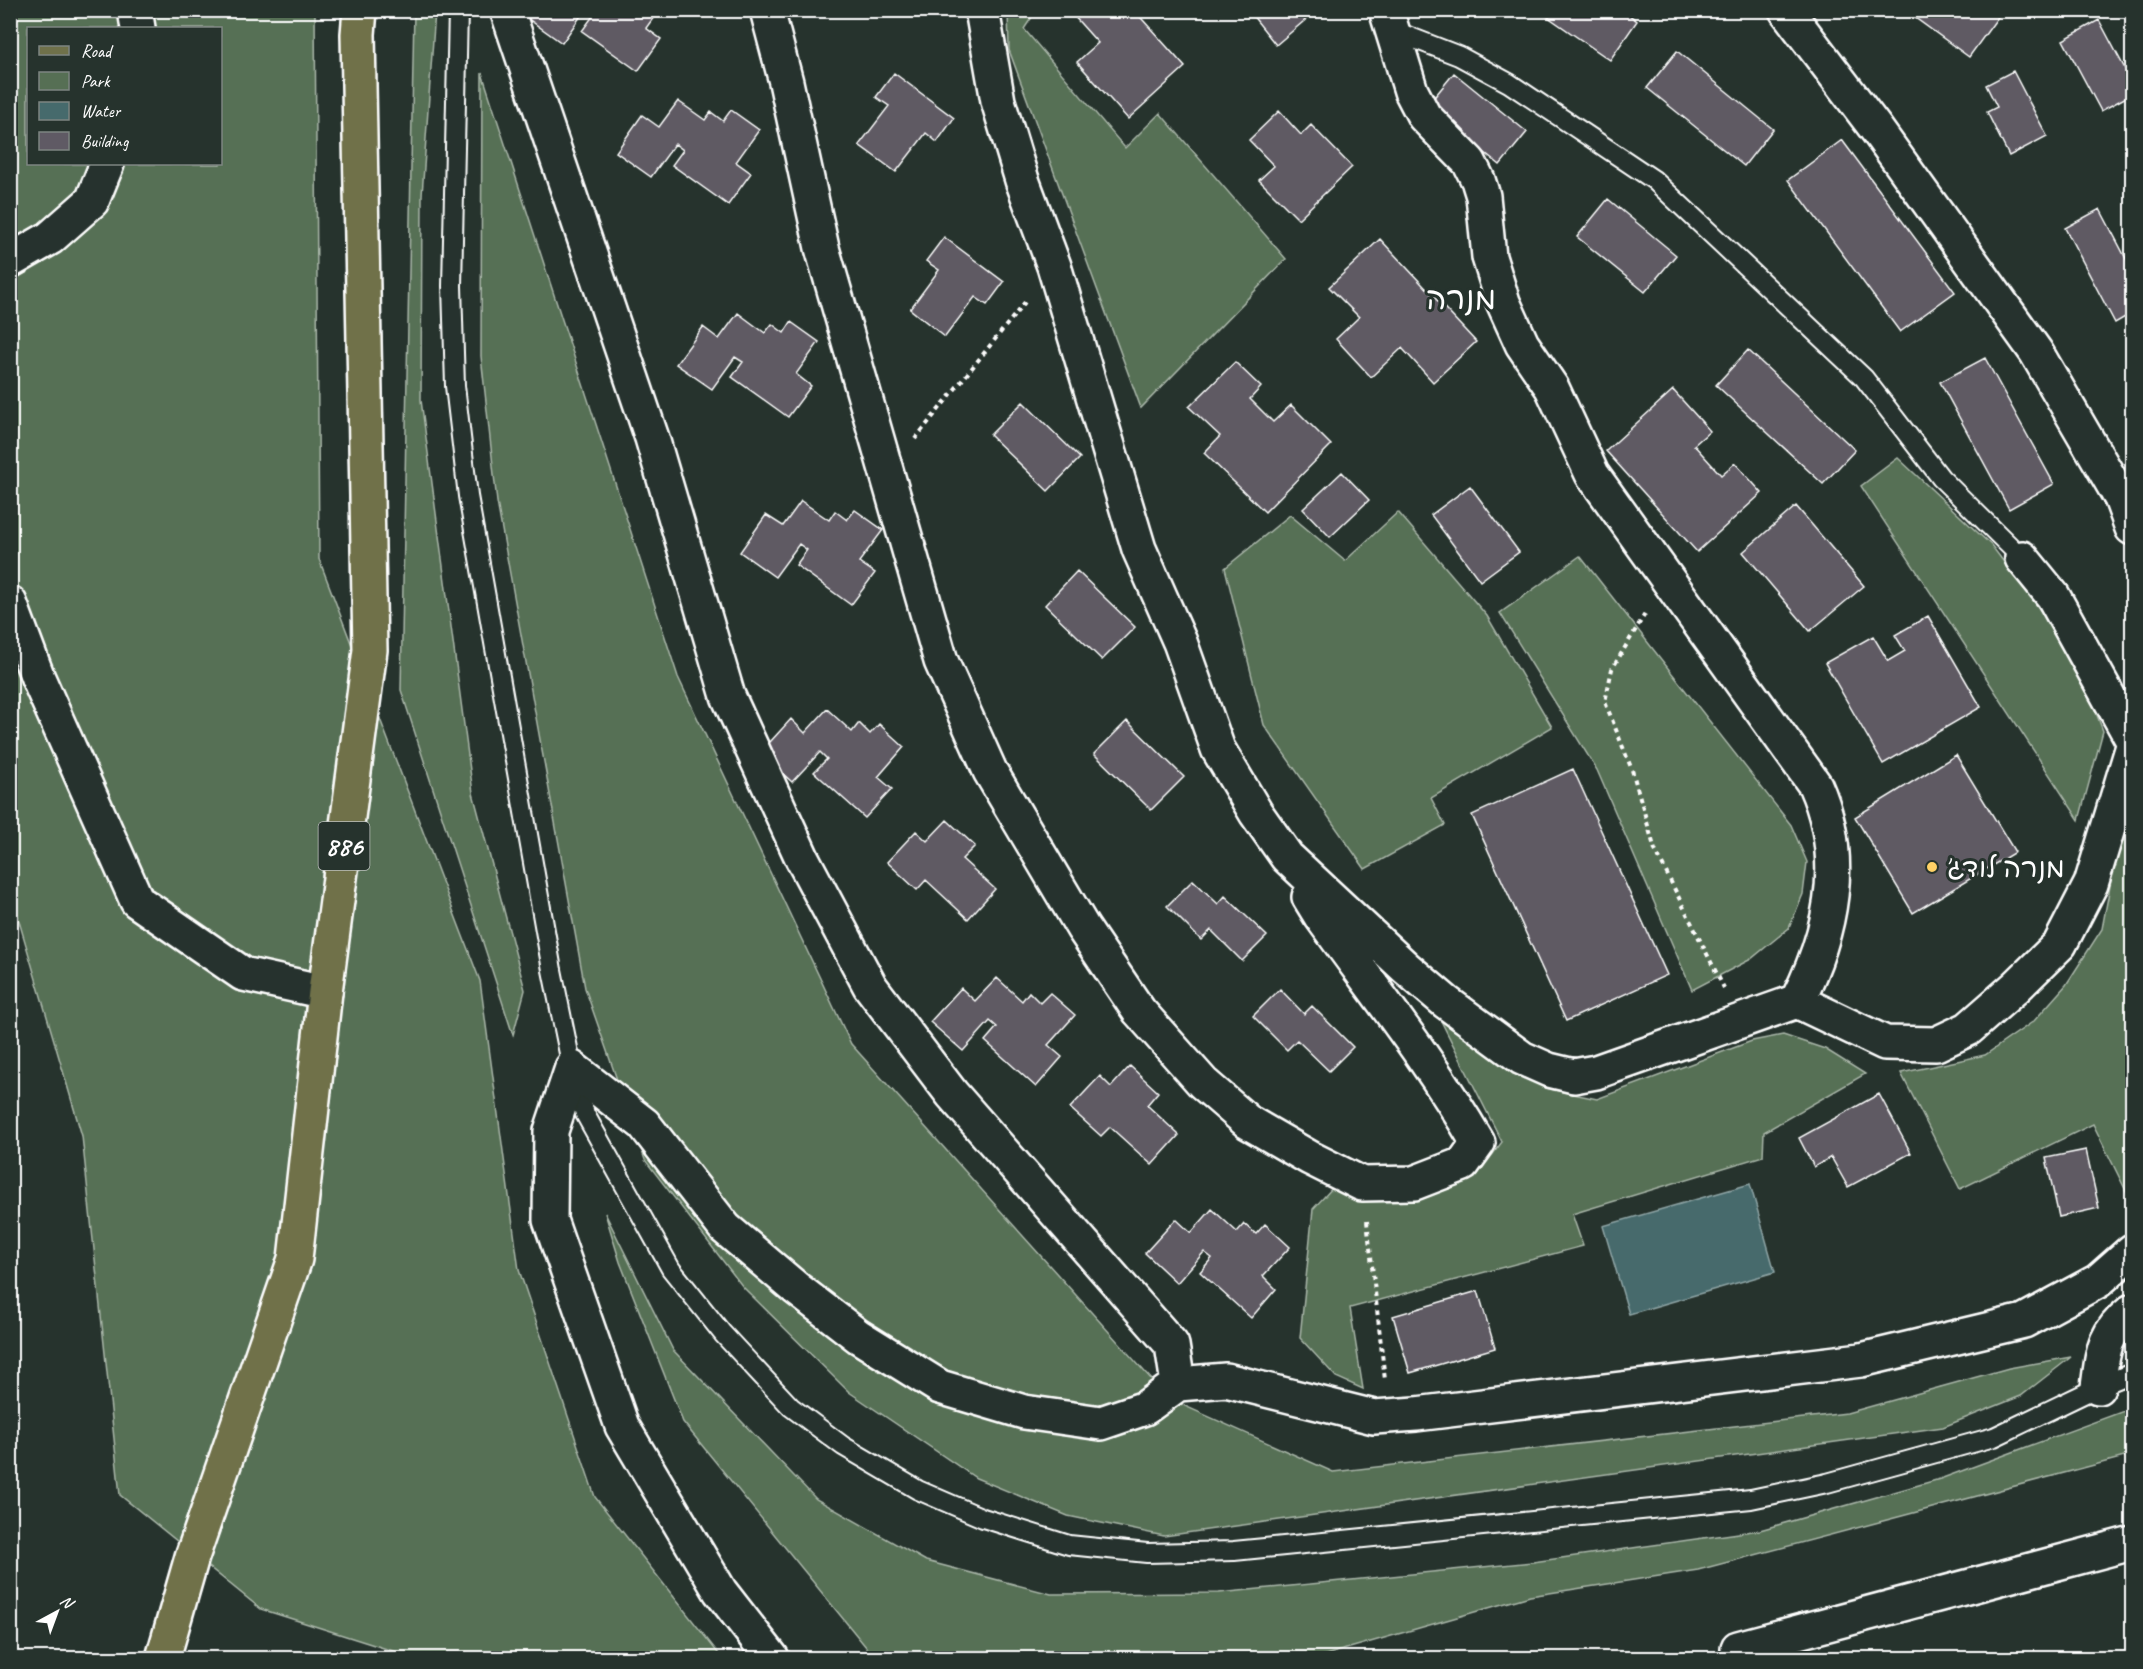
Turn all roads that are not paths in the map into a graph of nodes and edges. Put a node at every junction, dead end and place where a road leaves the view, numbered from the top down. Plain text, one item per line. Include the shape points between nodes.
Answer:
1 (135, 10) edge
2 (360, 10) edge
3 (458, 10) edge
4 (507, 10) edge
5 (767, 10) edge
6 (982, 10) edge
7 (1786, 10) edge
8 (1389, 20) edge
9 (138, 27) edge
10 (107, 165) edge
11 (10, 261) edge
12 (2133, 528) edge
13 (2022, 558) joint
14 (10, 603) edge
15 (2133, 739) edge
16 (2133, 749) edge
17 (1287, 857) junction
18 (325, 992) junction
19 (1797, 1001) junction
20 (572, 1068) junction
21 (2133, 1251) edge
22 (2133, 1311) edge
23 (2133, 1373) edge
24 (1178, 1384) junction
25 (2098, 1386) junction
26 (2133, 1544) edge
27 (1730, 1653) edge
28 (163, 1659) edge
29 (772, 1659) edge
30 (1772, 1659) edge

1 - 9 street
2 - 18 main road, 886 via 370,650
3 - 20 lane via 452,286 455,386 468,496
4 - 24 street via 652,438 728,696 802,858 870,986 952,1094 1172,1345
5 - 17 street via 822,248 941,661 990,771 1083,928 1139,1011 1203,1083 1248,1122 1362,1184 1414,1183 1463,1164 1478,1143 1428,1062 1320,915
6 - 17 street via 999,102 1054,266 1139,549 1180,642 1218,749
7 - 12 street via 2036,352 2121,498
8 - 13 lane via 1509,83 1654,180 1864,378 1941,478
8 - 19 street via 1411,91 1424,116 1469,162 1478,180 1494,279 1522,345 1552,388 1592,474 1815,785 1825,807 1834,886 1814,967
10 - 11 street via 92,201 50,238
13 - 15 street via 2054,596
14 - 18 street via 38,678 137,902 243,974
16 - 19 street via 2091,884 2060,944 1968,1029 1936,1044 1885,1043
17 - 19 street via 1446,1002 1522,1058 1549,1070 1574,1076 1596,1072
18 - 28 main road, 886 via 296,1259 192,1557
20 - 24 street via 644,1124 725,1228 858,1336 940,1387 1024,1412 1101,1423 1145,1408
20 - 25 lane via 585,1114 671,1269 723,1334 791,1407 843,1446 918,1490 983,1518 1069,1545 1146,1553 1234,1551 1751,1498 1827,1483 1994,1437
20 - 29 street via 551,1131 550,1220 622,1426 720,1591
21 - 24 street via 2098,1281 2024,1321 1861,1360 1374,1417 1226,1380
22 - 25 street via 2117,1323 2104,1344
23 - 25 lane
26 - 27 street
27 - 30 street

